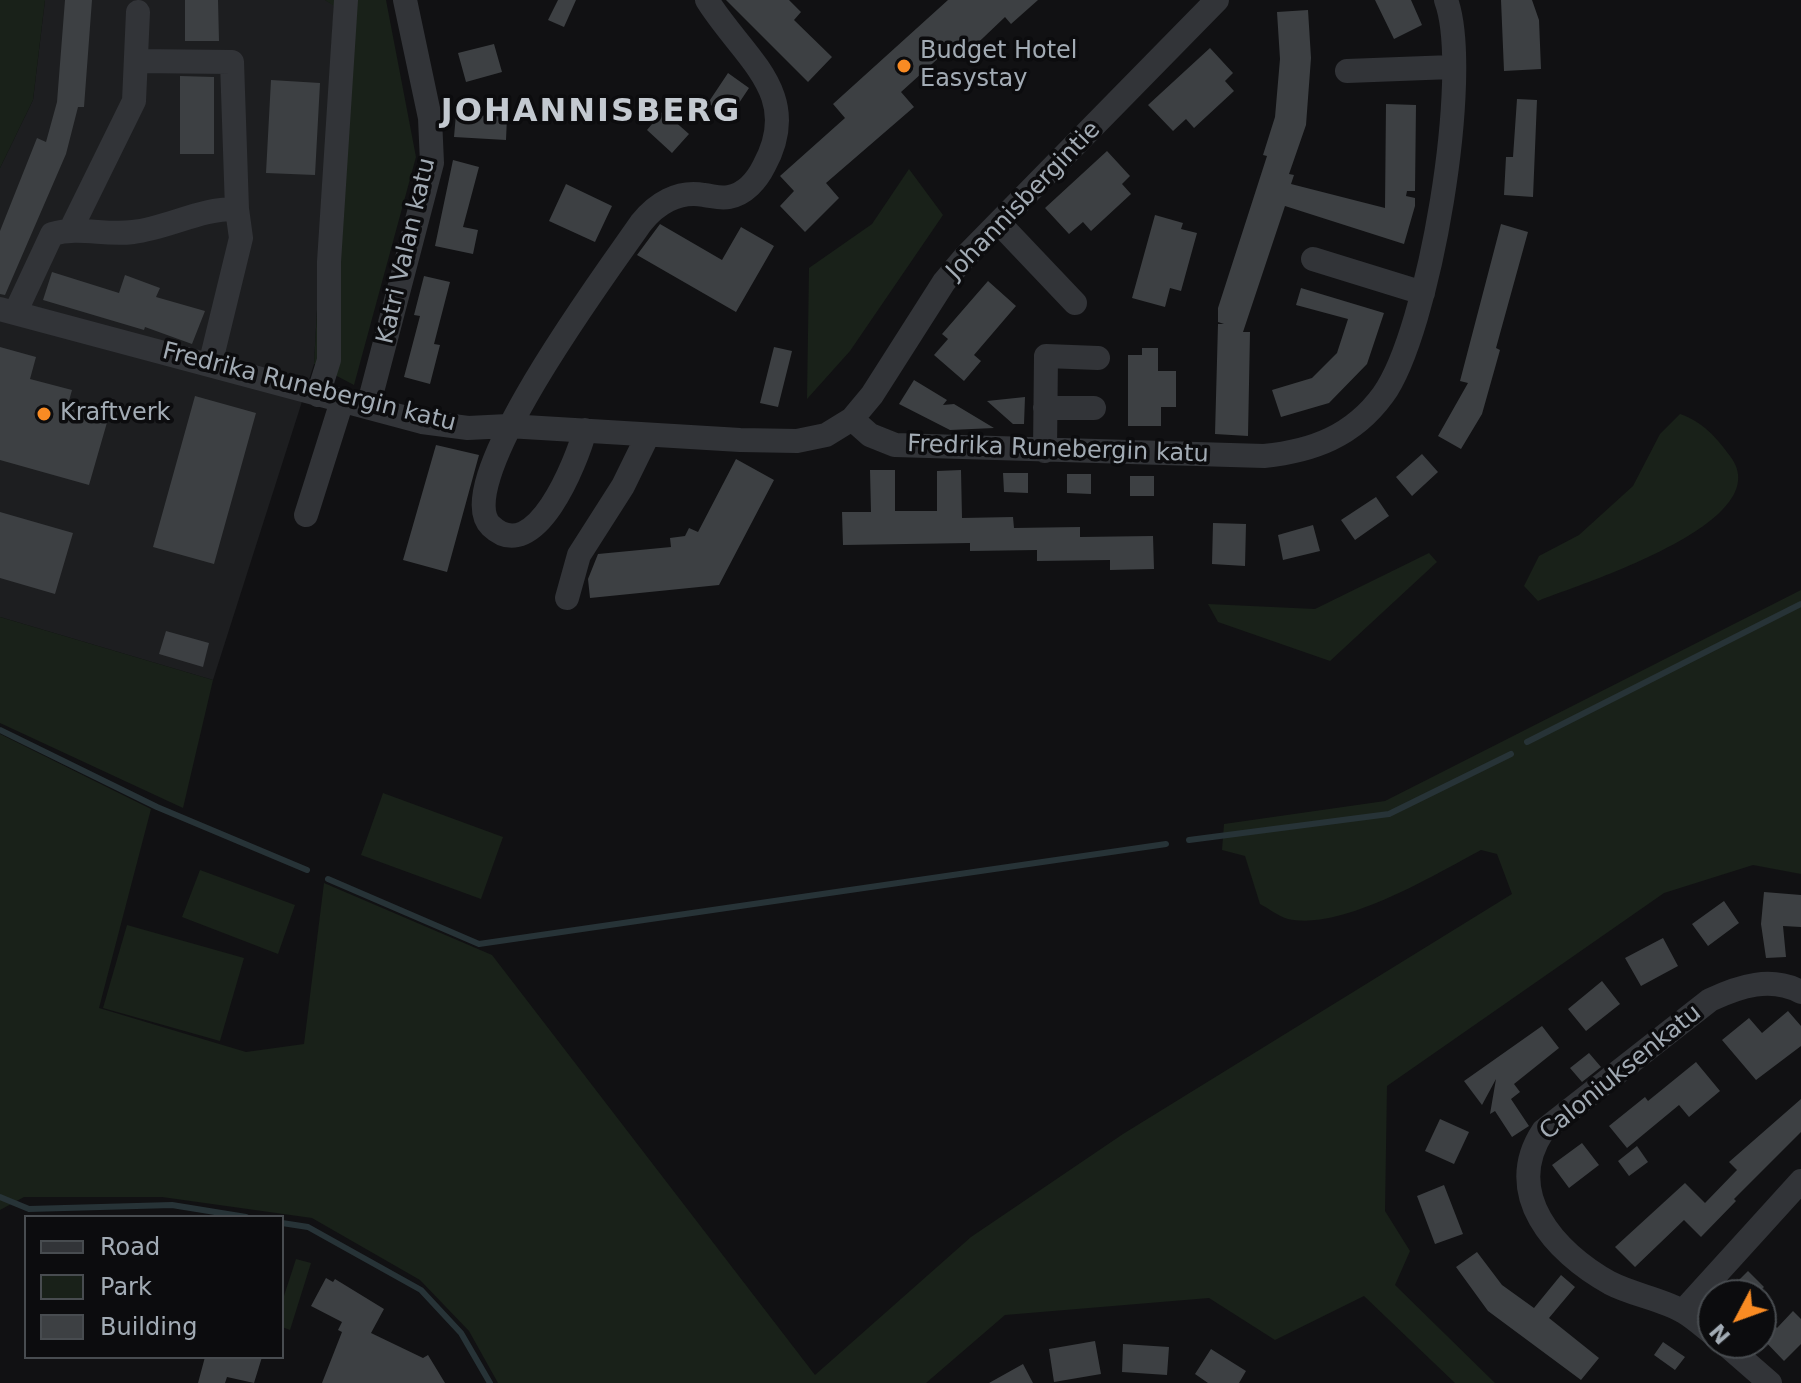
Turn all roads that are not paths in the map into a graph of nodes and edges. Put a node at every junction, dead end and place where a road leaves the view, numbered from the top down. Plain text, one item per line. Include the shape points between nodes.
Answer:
1 (346, 0) edge
2 (405, 0) edge
3 (707, 0) edge
4 (1217, 0) edge
5 (1446, 0) edge
6 (138, 12) dead end
7 (136, 61) junction
8 (1452, 67) junction
9 (1347, 71) dead end
10 (237, 209) junction
11 (999, 223) junction
12 (71, 229) junction
13 (1313, 259) dead end
14 (1423, 293) junction
15 (1075, 303) dead end
16 (8, 310) edge
17 (1098, 358) dead end
18 (210, 365) junction
19 (318, 395) junction
20 (342, 401) junction
21 (368, 407) junction
22 (1045, 408) junction
23 (1094, 408) dead end
24 (852, 419) junction
25 (508, 426) junction
26 (585, 430) junction
27 (648, 435) junction
28 (1045, 451) junction
29 (306, 515) dead end
30 (567, 598) dead end
31 (1801, 992) edge
32 (1801, 1181) edge
33 (1683, 1311) junction
34 (1697, 1322) edge
35 (1742, 1359) edge
36 (1770, 1383) edge

1 - 19 street via 329,262 329,360
2 - 21 street, Katri Valan katu via 430,118 432,163
3 - 25 street via 772,89 780,117 772,150 755,180 732,197 683,195 651,210 539,371
4 - 11 street, Johannisbergintie
5 - 8 street, Fredrika Runebergin katu
6 - 7 street
7 - 10 street via 232,62
7 - 12 street via 134,101
8 - 9 street
8 - 14 street, Fredrika Runebergin katu via 1440,225
10 - 12 street via 221,208 132,233
10 - 18 street via 241,238
11 - 15 street
11 - 24 street, Johannisbergintie via 944,282
12 - 16 street via 52,234
13 - 14 street
14 - 28 street, Fredrika Runebergin katu via 1384,394 1352,428 1332,440 1300,452 1264,456
16 - 18 street, Fredrika Runebergin katu
17 - 22 street via 1046,356
18 - 19 street, Fredrika Runebergin katu
19 - 20 street, Fredrika Runebergin katu
20 - 21 street, Fredrika Runebergin katu
20 - 29 street
21 - 25 street, Fredrika Runebergin katu via 422,422
22 - 23 street
22 - 28 street
24 - 27 street, Fredrika Runebergin katu via 826,435 797,441
24 - 28 street, Fredrika Runebergin katu via 870,435 895,445
25 - 26 street, Fredrika Runebergin katu
25 - 26 street via 484,503 493,529 517,535 539,524 567,476
26 - 27 street, Fredrika Runebergin katu
27 - 30 street via 579,555
31 - 33 street, Caloniuksenkatu via 1786,984 1765,983 1735,988 1710,1000 1543,1131 1531,1150 1526,1170 1536,1214 1569,1253 1606,1281
32 - 33 street
33 - 34 street, Caloniuksenkatu
35 - 36 street

